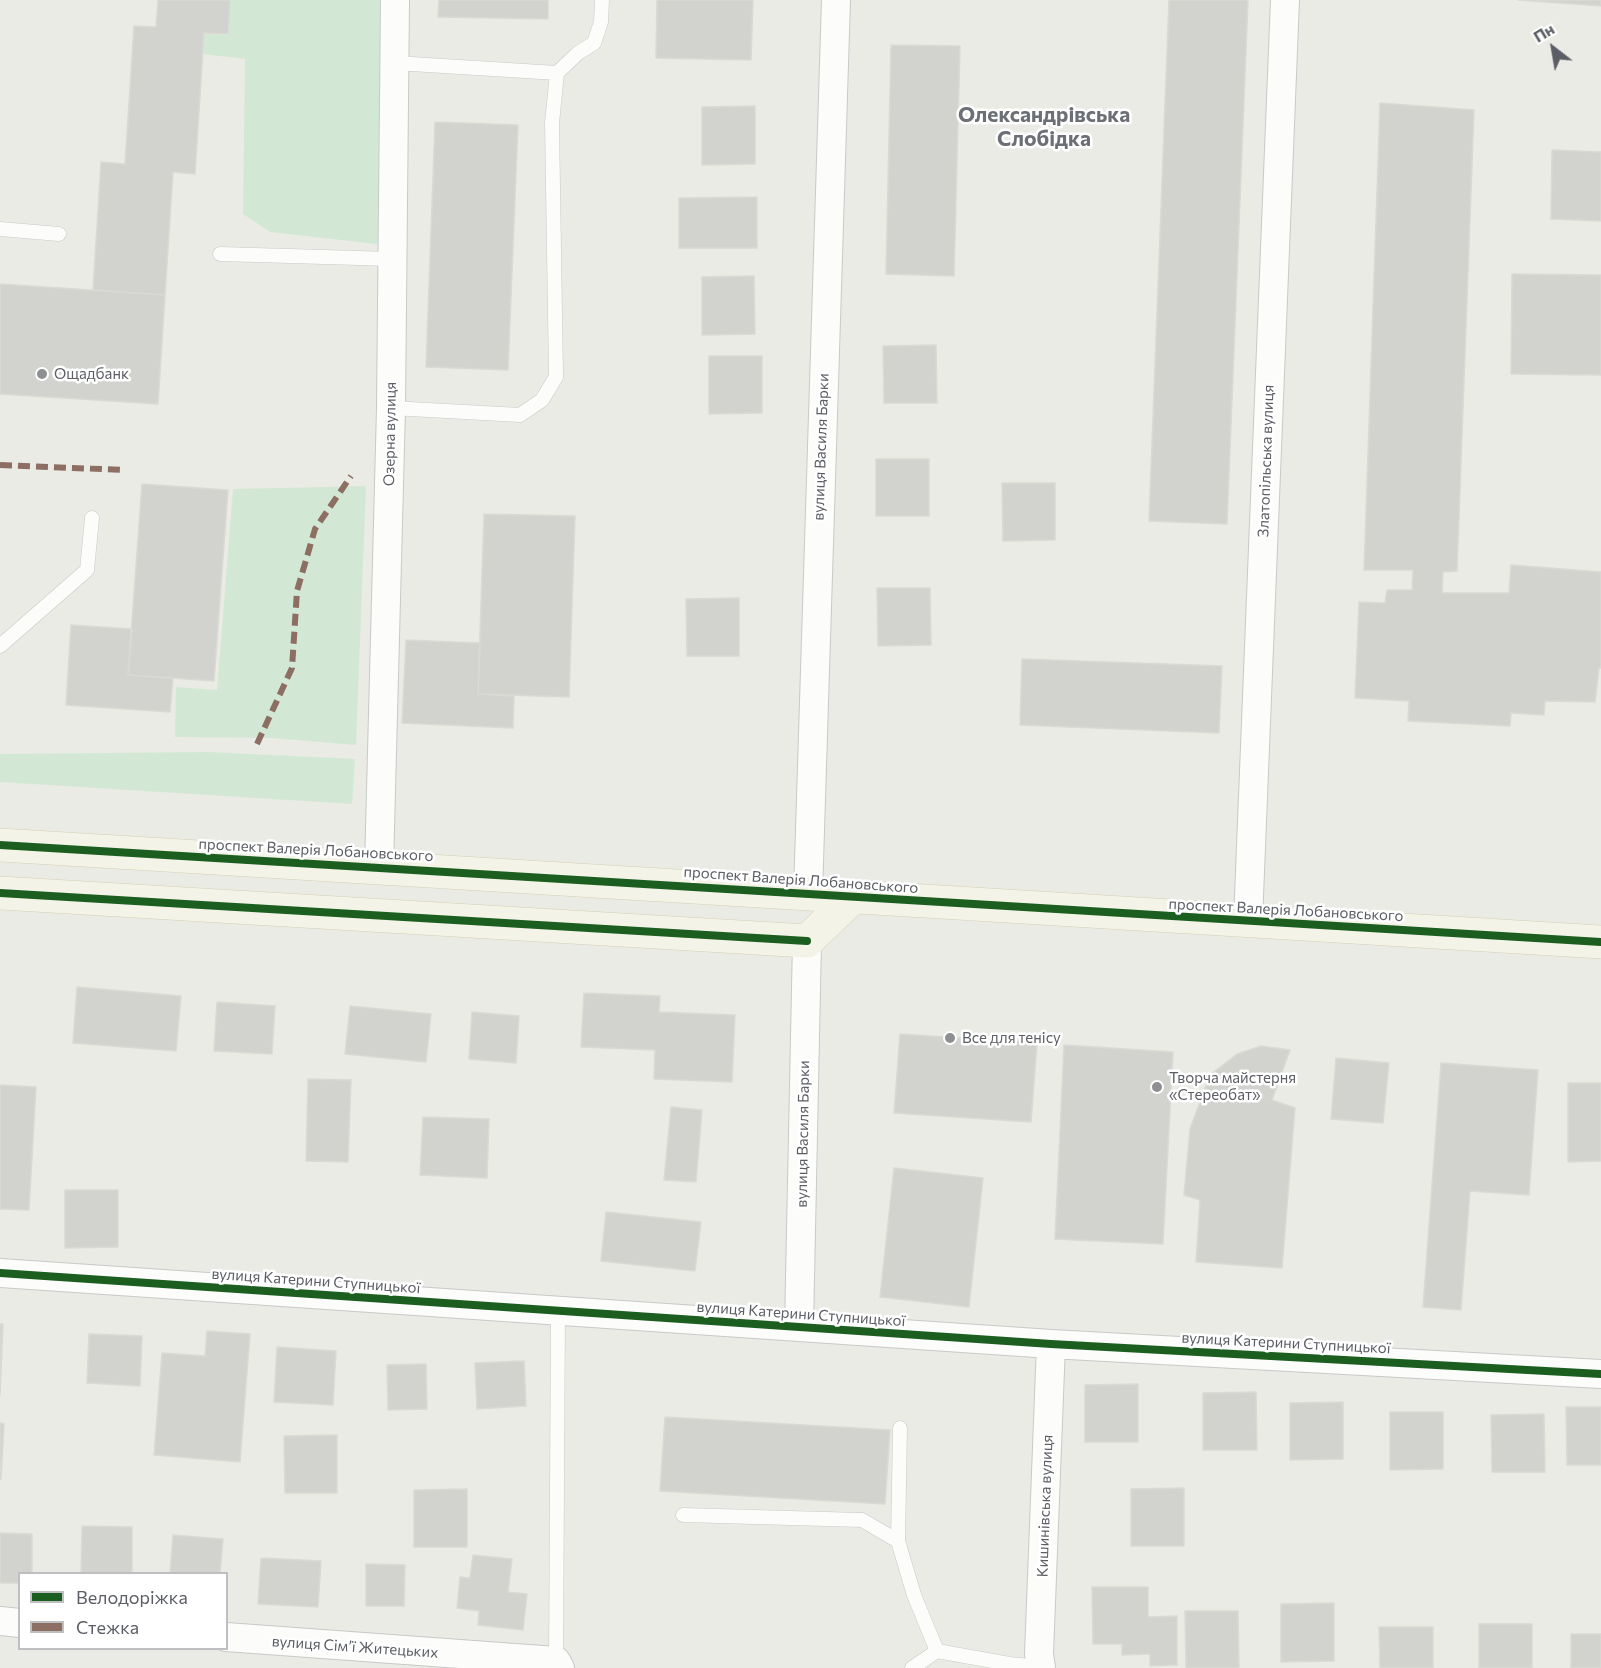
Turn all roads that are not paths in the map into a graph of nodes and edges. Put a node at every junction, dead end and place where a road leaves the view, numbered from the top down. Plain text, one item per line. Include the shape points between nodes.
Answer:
1 (395, 0) edge
2 (602, 0) edge
3 (836, 0) edge
4 (1284, 0) edge
5 (395, 63) junction
6 (557, 73) junction
7 (0, 229) edge
8 (60, 234) dead end
9 (220, 254) dead end
10 (393, 260) junction
11 (391, 408) junction
12 (92, 518) dead end
13 (0, 646) edge
14 (0, 845) edge
15 (379, 867) junction
16 (0, 893) edge
17 (808, 894) junction
18 (853, 897) junction
19 (1248, 921) junction
20 (807, 941) junction
21 (1601, 942) edge
22 (0, 1274) edge
23 (558, 1311) junction
24 (799, 1327) junction
25 (1051, 1344) junction
26 (1601, 1374) edge
27 (900, 1428) dead end
28 (683, 1515) dead end
29 (898, 1541) junction
30 (0, 1621) edge
31 (18, 1623) edge
32 (228, 1637) edge
33 (937, 1652) junction
34 (558, 1664) edge
35 (1041, 1667) edge
36 (912, 1668) edge

1 - 5 street, Озерна вулиця
2 - 6 lane via 602,22 594,43
3 - 17 street, вулиця Василя Барки
4 - 19 street, Златопільська вулиця
5 - 6 lane
5 - 10 street, Озерна вулиця
6 - 11 lane via 552,123 556,377 542,400 520,415
7 - 8 lane
9 - 10 lane
10 - 11 street, Озерна вулиця
11 - 15 street, Озерна вулиця
12 - 13 lane via 87,570
14 - 15 main road, проспект Валерія Лобановського
15 - 17 main road, проспект Валерія Лобановського
16 - 20 main road
17 - 18 main road, проспект Валерія Лобановського
18 - 19 main road, проспект Валерія Лобановського
18 - 20 main road
19 - 21 main road, проспект Валерія Лобановського
20 - 24 street, вулиця Василя Барки
22 - 23 street, вулиця Катерини Ступницької
23 - 24 street, вулиця Катерини Ступницької
23 - 34 lane
24 - 25 street, вулиця Катерини Ступницької
25 - 26 street, вулиця Катерини Ступницької
25 - 35 street, Кишинівська вулиця
27 - 29 lane
28 - 29 lane via 862,1520
29 - 33 lane
30 - 31 street
32 - 34 street, вулиця Сімʼї Житецьких
33 - 35 lane
33 - 36 lane

